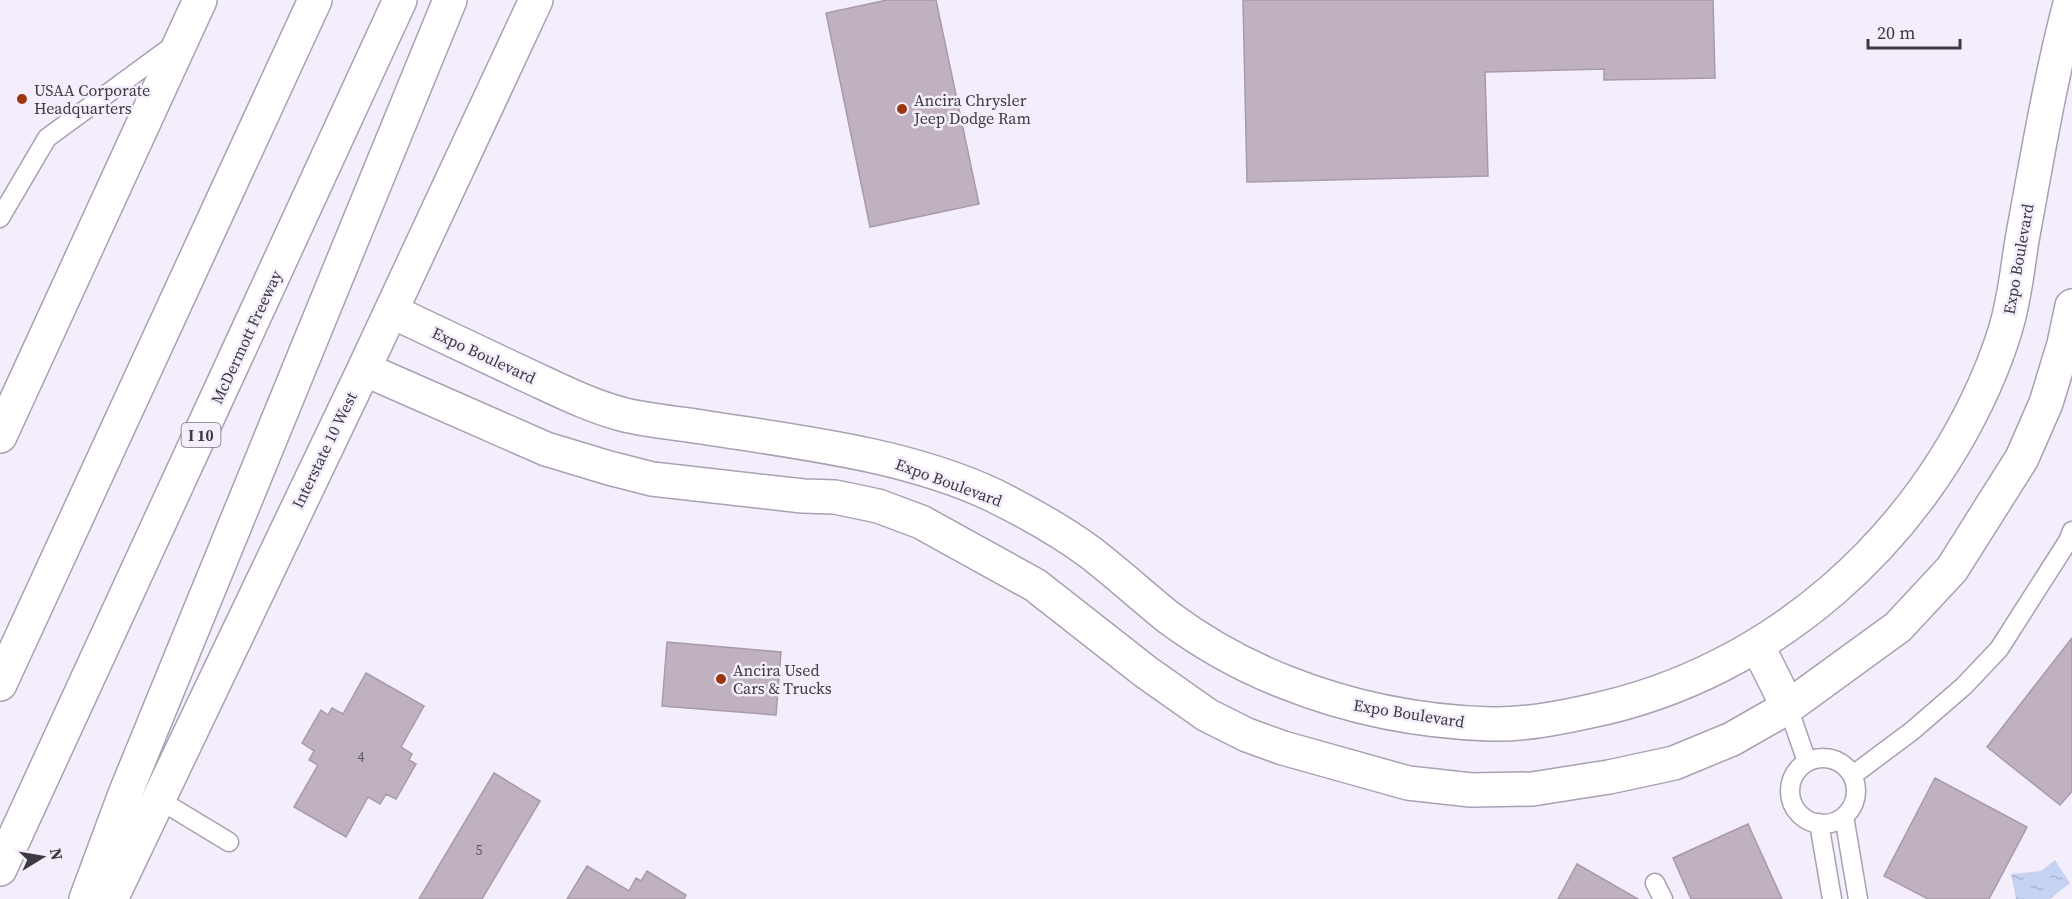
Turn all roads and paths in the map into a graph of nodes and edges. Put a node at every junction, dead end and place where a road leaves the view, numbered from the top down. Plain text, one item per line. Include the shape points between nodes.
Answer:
1 (200, 0) edge
2 (315, 0) edge
3 (400, 0) edge
4 (450, 0) edge
5 (536, 0) edge
6 (2071, 0) edge
7 (184, 38) junction
8 (0, 218) edge
9 (2072, 306) edge
10 (391, 311) junction
11 (42, 347) junction
12 (364, 369) junction
13 (0, 393) edge
14 (0, 436) edge
15 (2072, 531) edge
16 (1757, 645) junction
17 (0, 684) edge
18 (1788, 707) junction
19 (1807, 762) junction
20 (1853, 775) junction
21 (158, 799) junction
22 (1844, 816) junction
23 (1819, 824) junction
24 (229, 842) dead end
25 (0, 869) edge
26 (86, 899) edge
27 (111, 899) edge
28 (1832, 899) edge
29 (1858, 899) edge

1 - 7 main road
2 - 17 main road
3 - 25 main road, McDermott Freeway / I 10
4 - 26 main road via 125,794
5 - 10 main road, Interstate 10 West
6 - 16 main road, Expo Boulevard via 2057,51 2011,310 1993,366 1969,419 1939,470 1865,562 1821,601
7 - 8 lane via 46,138
7 - 11 main road
9 - 18 main road via 2046,403 2026,449 1952,569 1898,627
10 - 12 main road, Interstate 10 West
10 - 16 main road, Expo Boulevard via 579,400 625,415 832,447 938,475 992,495 1088,550 1170,618 1224,653 1277,680 1329,699 1385,712 1497,725 1555,718 1613,706 1669,688
11 - 13 main road
11 - 14 main road
12 - 18 main road via 546,449 609,468 652,479 835,497 878,506 921,522 1035,585 1207,715 1283,748 1408,783 1471,790 1533,789 1609,777 1674,764 1732,739
12 - 21 main road, Interstate 10 West
15 - 20 lane via 1999,649 1930,716
16 - 18 main road
18 - 19 lane
19 - 20 lane via 1833,759
19 - 23 lane via 1797,770 1790,795 1802,817
20 - 22 lane via 1856,801
21 - 24 lane
21 - 27 main road, Interstate 10 West
22 - 23 lane
22 - 29 lane
23 - 28 lane

